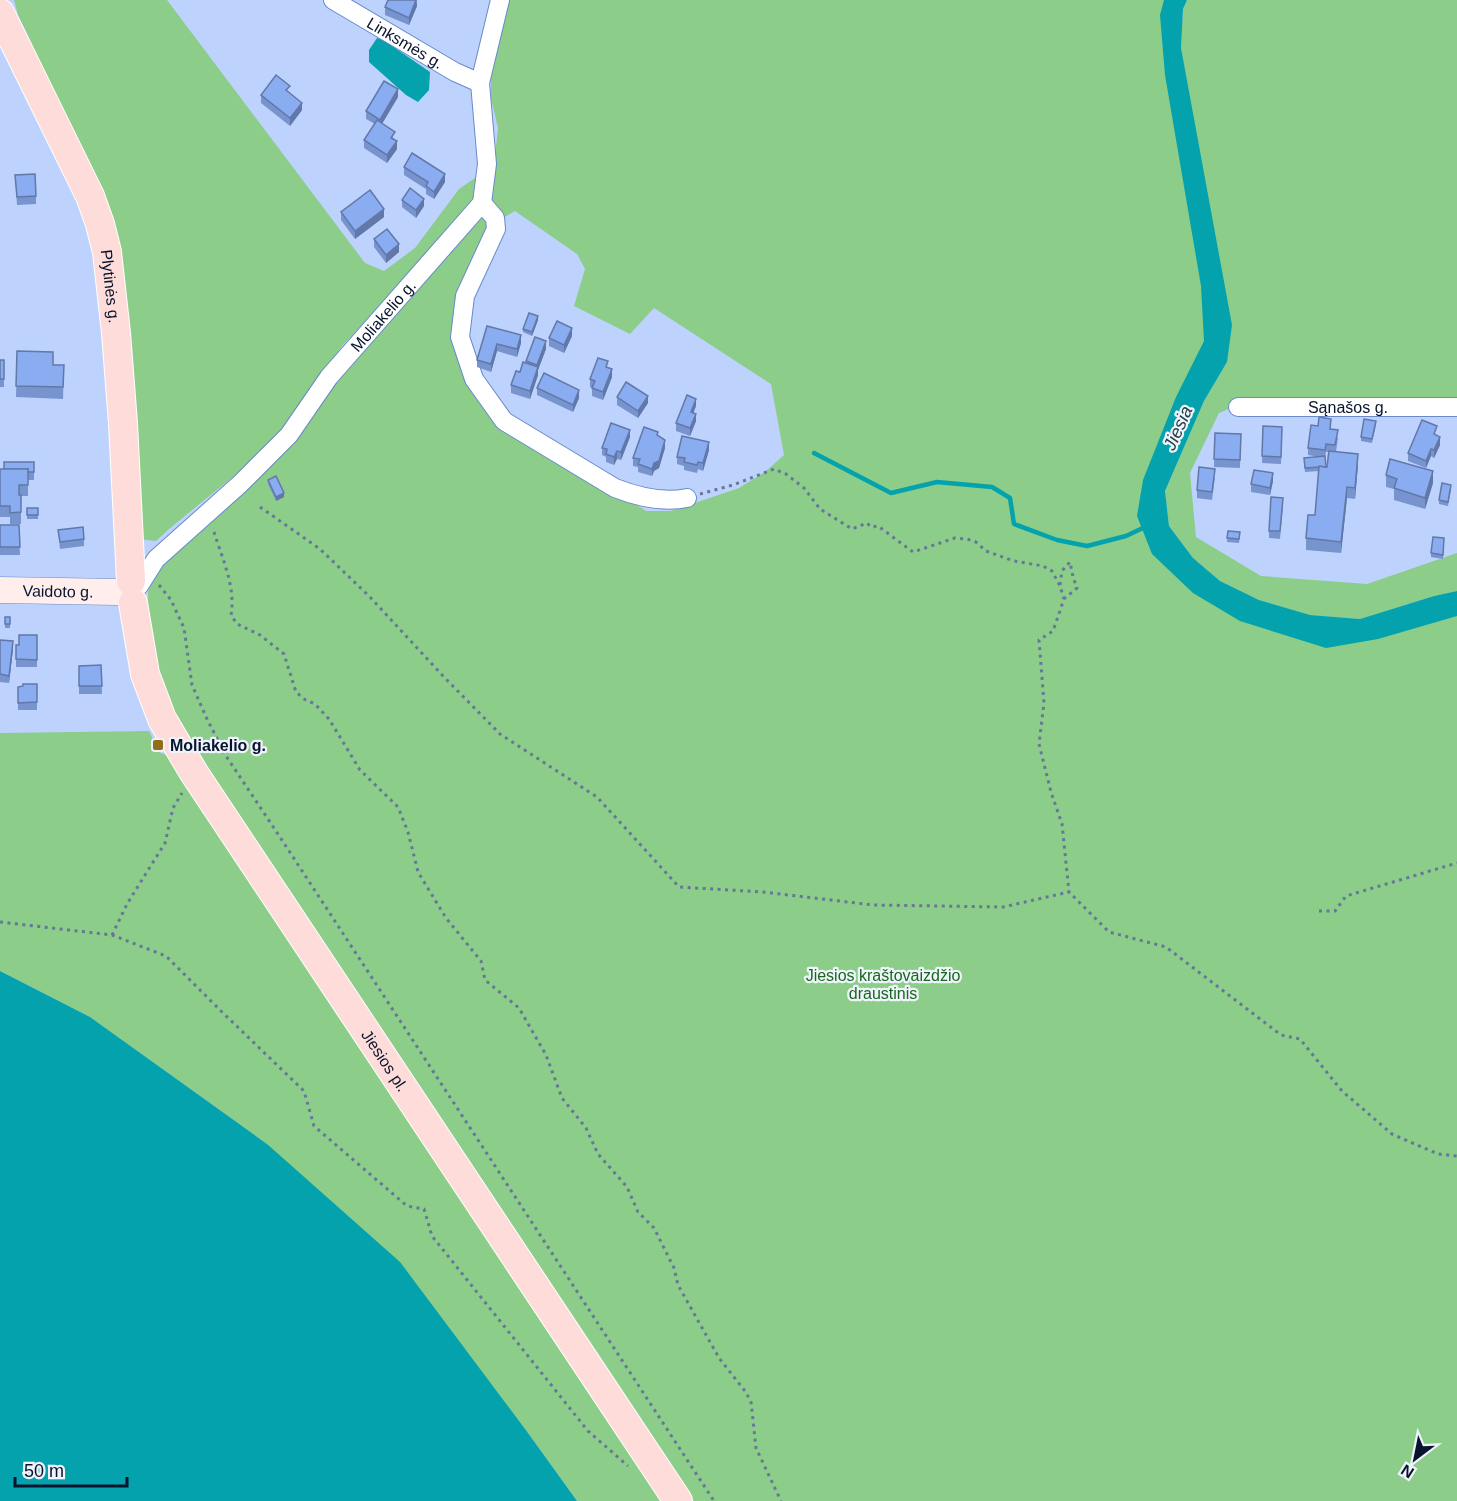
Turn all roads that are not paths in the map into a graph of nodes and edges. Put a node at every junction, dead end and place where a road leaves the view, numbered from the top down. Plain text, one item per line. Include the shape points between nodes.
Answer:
1 (333, 0) edge
2 (500, 0) edge
3 (0, 14) edge
4 (480, 83) junction
5 (482, 204) junction
6 (1238, 407) dead end
7 (1457, 407) edge
8 (687, 498) road end
9 (134, 587) junction
10 (0, 590) edge
11 (678, 1501) edge

1 - 4 street, Linksmės g.
2 - 4 street
3 - 9 main road, Plytinės g. via 90,196 100,224 116,333
4 - 5 street via 487,164
5 - 8 street via 495,218 496,229 465,296 460,337 474,379 504,421 615,488 634,496 673,501
5 - 9 street, Moliakelio g. via 329,376 289,435 156,559
6 - 7 street, Sąnašos g.
9 - 10 main road, Vaidoto g.
9 - 11 main road, Jiesios pl. via 145,674 162,719

